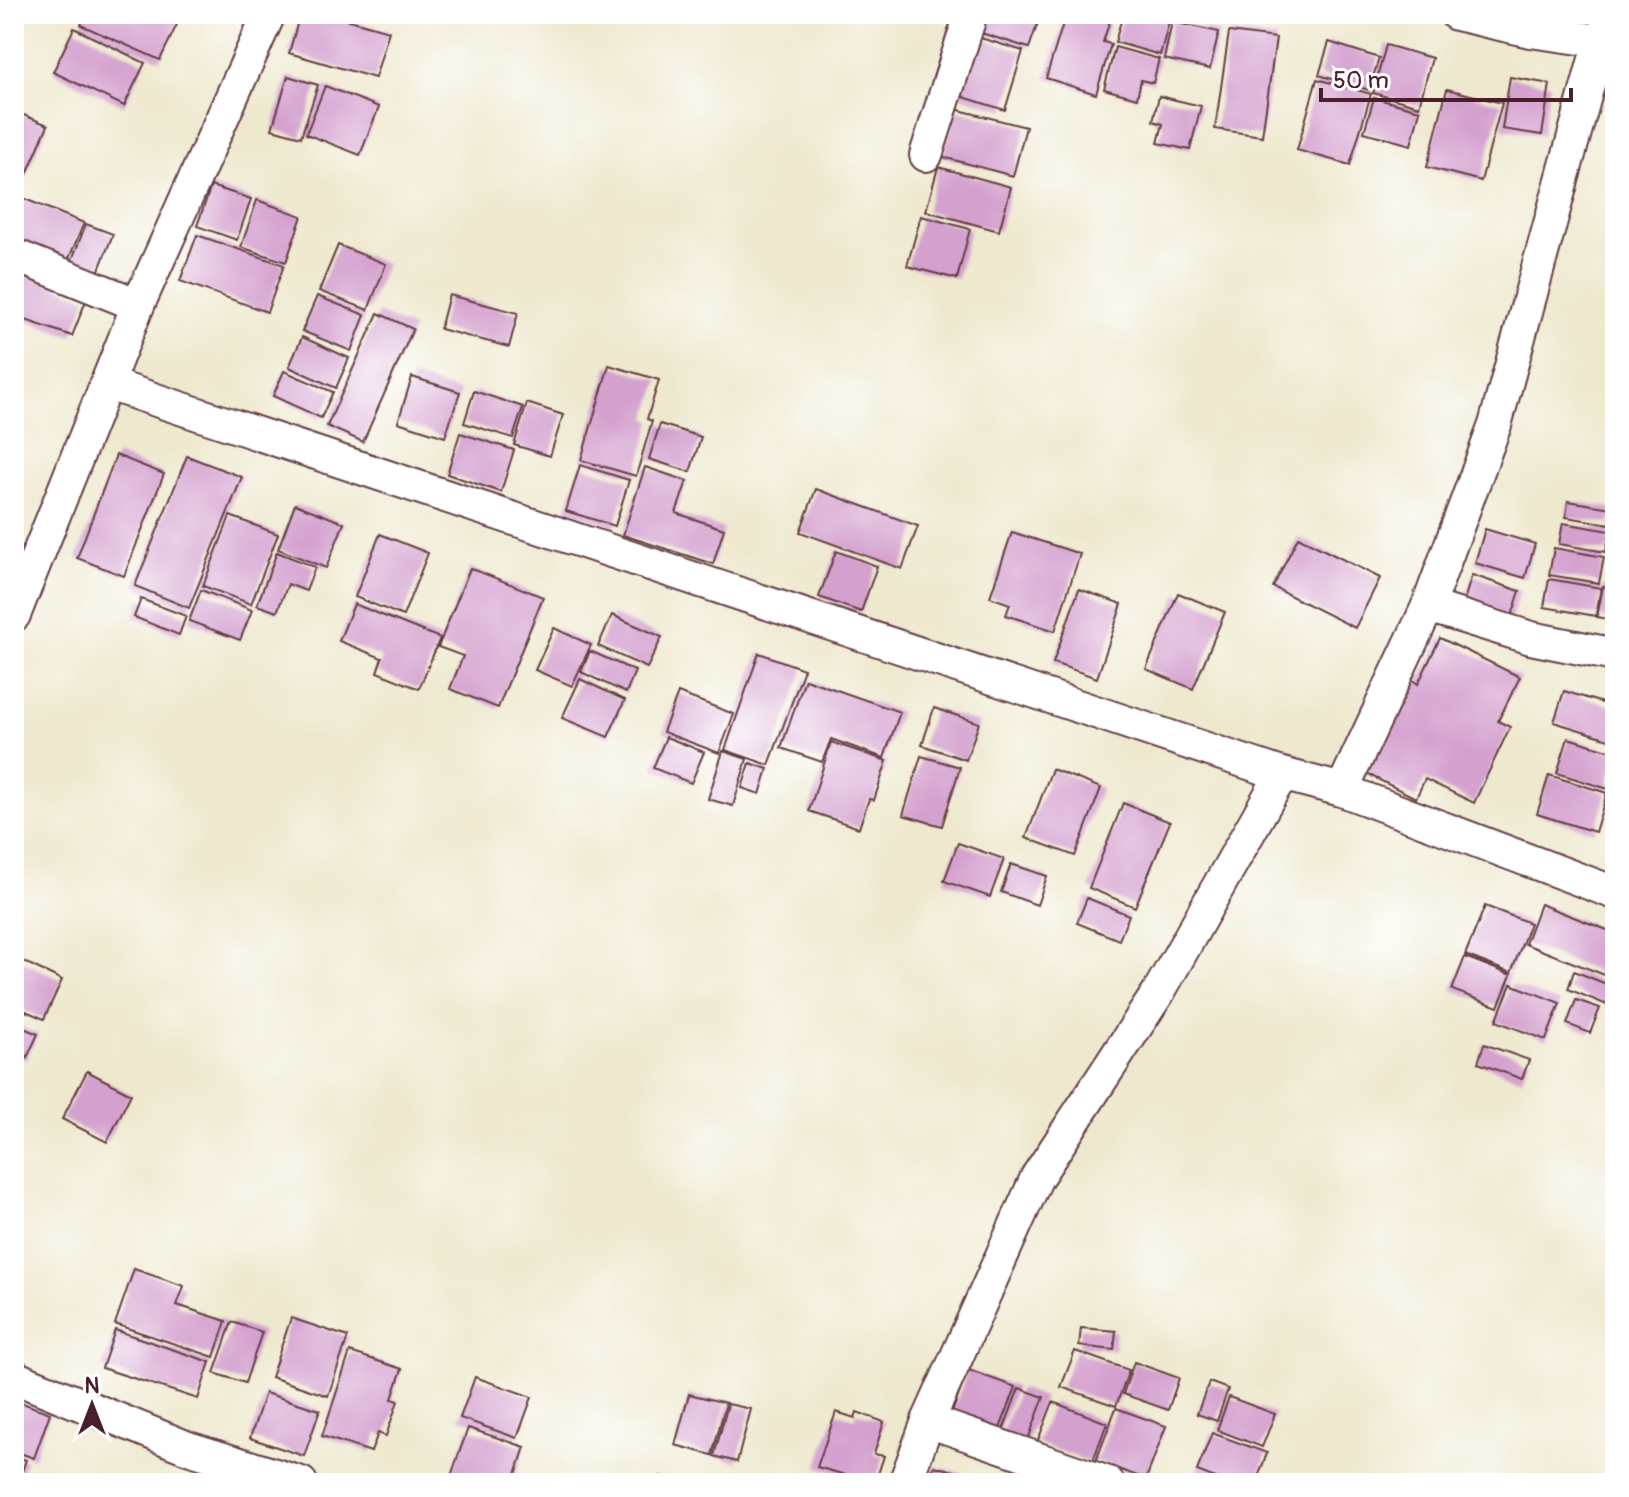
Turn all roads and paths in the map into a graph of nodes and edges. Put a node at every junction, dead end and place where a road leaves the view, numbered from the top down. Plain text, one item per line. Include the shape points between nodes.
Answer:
1 (269, 14) edge
2 (971, 14) edge
3 (1456, 14) edge
4 (1610, 33) edge
5 (926, 155) dead end
6 (14, 255) edge
7 (138, 305) junction
8 (108, 384) junction
9 (1428, 606) junction
10 (14, 615) edge
11 (1615, 655) edge
12 (1282, 774) junction
13 (1342, 790) junction
14 (1615, 893) edge
15 (14, 1377) edge
16 (928, 1421) junction
17 (301, 1483) edge
18 (905, 1483) edge
19 (1108, 1483) edge

1 - 7 street
2 - 5 street
3 - 4 street
4 - 9 street via 1495,425
6 - 7 street
7 - 8 street
8 - 10 street
8 - 12 street
9 - 11 street via 1531,638
9 - 13 street
12 - 13 street
12 - 16 street via 1158,993 1037,1177
13 - 14 street
15 - 17 street via 188,1448
16 - 18 street
16 - 19 street

